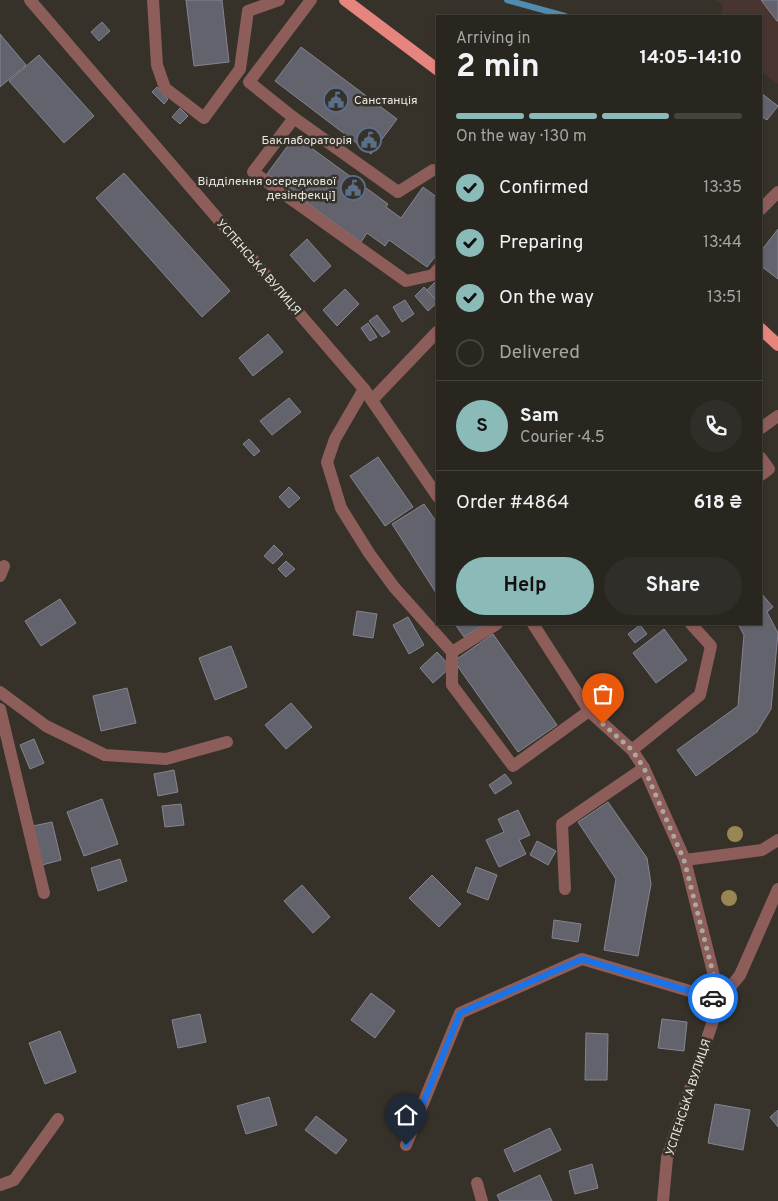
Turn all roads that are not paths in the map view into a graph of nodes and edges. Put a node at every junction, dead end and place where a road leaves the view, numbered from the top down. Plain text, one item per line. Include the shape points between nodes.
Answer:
1 (30, 0) edge
2 (153, 0) edge
3 (279, 0) edge
4 (311, 0) edge
5 (345, 0) edge
6 (436, 68) edge
7 (294, 118) junction
8 (436, 169) edge
9 (778, 192) edge
10 (762, 208) edge
11 (436, 272) edge
12 (762, 330) edge
13 (436, 333) edge
14 (778, 345) edge
15 (368, 394) junction
16 (778, 416) edge
17 (762, 427) edge
18 (762, 459) edge
19 (762, 474) edge
20 (436, 494) edge
21 (495, 625) edge
22 (534, 625) edge
23 (692, 625) edge
24 (452, 652) junction
25 (0, 692) edge
26 (0, 709) edge
27 (588, 711) junction
28 (227, 742) dead end
29 (632, 750) junction
30 (644, 768) junction
31 (778, 840) edge
32 (684, 860) junction
33 (565, 889) dead end
34 (778, 889) edge
35 (44, 893) dead end
36 (720, 1000) junction
37 (58, 1119) dead end
38 (406, 1145) dead end
39 (477, 1183) dead end
40 (0, 1185) edge
41 (482, 1201) edge
42 (663, 1201) edge

1 - 15 street, УСПЕНСЬКА ВУЛИЦЯ
2 - 3 street via 157,64 165,88 204,118 240,69 248,11
4 - 7 street via 249,82
5 - 6 main road
7 - 8 street via 398,192
7 - 11 street via 253,172 406,281 433,276
9 - 10 street
12 - 14 main road
13 - 15 street
15 - 20 street, УСПЕНСЬКА ВУЛИЦЯ
15 - 24 street via 335,439 327,462 341,508 394,587
16 - 17 street
18 - 19 street via 769,469
21 - 24 street
22 - 27 street
23 - 29 street via 711,646 700,695
24 - 27 street via 452,685 513,766
25 - 28 street via 46,726 104,755 166,759
26 - 35 street
27 - 29 street
29 - 30 street
30 - 32 street
30 - 33 street via 562,824
31 - 32 street via 762,850
32 - 36 street
34 - 36 street, УСПЕНСЬКА ВУЛИЦЯ via 740,975
36 - 38 street via 582,959 460,1013
36 - 42 street, УСПЕНСЬКА ВУЛИЦЯ via 667,1158
37 - 40 street via 14,1180
39 - 41 street

